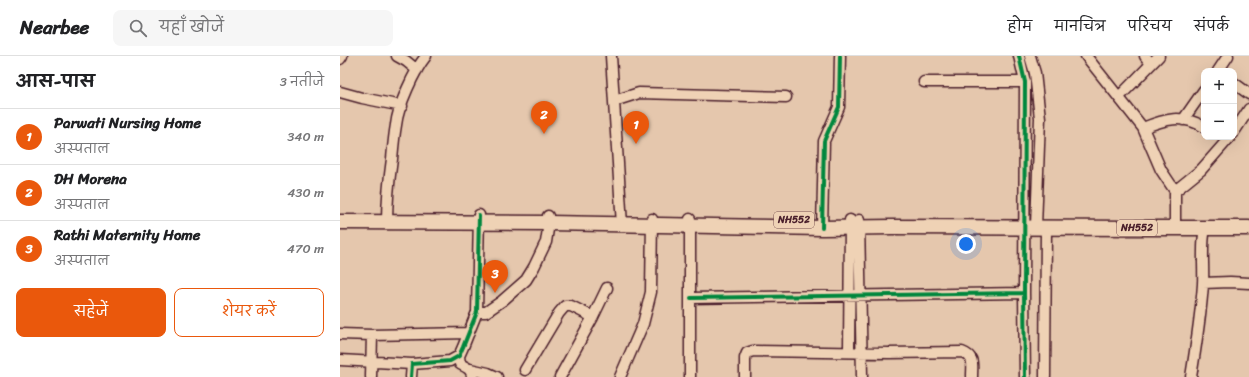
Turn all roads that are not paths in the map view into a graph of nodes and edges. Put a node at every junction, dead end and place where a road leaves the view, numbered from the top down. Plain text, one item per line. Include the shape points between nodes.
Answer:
1 (342, 56) edge
2 (397, 56) edge
3 (426, 56) edge
4 (611, 56) edge
5 (840, 56) edge
6 (1019, 56) edge
7 (1030, 56) edge
8 (1086, 56) edge
9 (1159, 56) edge
10 (1228, 56) edge
11 (340, 59) edge
12 (1148, 60) edge
13 (1220, 68) edge
14 (417, 70) junction
15 (924, 82) dead end
16 (1025, 82) junction
17 (1237, 85) edge
18 (340, 92) edge
19 (1201, 94) edge
20 (1249, 94) edge
21 (786, 97) dead end
22 (1120, 97) junction
23 (614, 100) junction
24 (402, 106) junction
25 (1249, 109) edge
26 (1183, 120) junction
27 (1201, 125) edge
28 (1237, 127) edge
29 (1143, 128) junction
30 (1224, 140) edge
31 (1175, 191) junction
32 (340, 214) edge
33 (387, 219) junction
34 (479, 219) junction
35 (548, 220) junction
36 (1249, 220) edge
37 (622, 221) junction
38 (340, 222) edge
39 (652, 222) junction
40 (690, 222) junction
41 (823, 224) junction
42 (855, 224) junction
43 (1175, 224) junction
44 (1033, 225) junction
45 (1205, 228) junction
46 (1249, 228) edge
47 (1203, 283) junction
48 (1249, 283) edge
49 (607, 288) dead end
50 (1024, 293) junction
51 (855, 296) junction
52 (691, 298) junction
53 (477, 312) junction
54 (594, 317) junction
55 (340, 334) edge
56 (469, 334) junction
57 (372, 335) junction
58 (849, 352) junction
59 (862, 352) junction
60 (340, 360) edge
61 (456, 360) junction
62 (371, 361) junction
63 (412, 364) junction
64 (525, 370) dead end
65 (471, 373) edge
66 (371, 377) edge
67 (411, 377) edge
68 (497, 377) edge
69 (560, 377) edge
70 (620, 377) edge
71 (690, 377) edge
72 (745, 377) edge
73 (862, 377) edge
74 (972, 377) edge
75 (1025, 377) edge
76 (1045, 377) edge
77 (1191, 377) edge

1 - 11 street
2 - 14 street
3 - 14 street
4 - 23 street
5 - 41 street via 839,107 824,141
6 - 16 street
7 - 44 street via 1035,73 1040,118
8 - 22 street
9 - 12 street
10 - 13 street
12 - 22 street
14 - 24 street
15 - 16 street
16 - 44 street
17 - 20 street
18 - 24 street
19 - 26 street
21 - 23 street via 639,93
22 - 29 street
23 - 37 street
24 - 33 street via 396,124 388,187
25 - 28 street
26 - 27 street
26 - 29 street via 1160,121
29 - 31 street via 1161,170
30 - 31 street via 1201,170
31 - 43 street
32 - 33 highway, NH552
33 - 34 highway, NH552
33 - 38 highway, NH552
34 - 35 highway, NH552
34 - 53 street
35 - 37 highway, NH552
35 - 53 street via 546,242 526,280 502,302 486,312
36 - 43 highway, NH552
37 - 39 highway, NH552
39 - 40 highway, NH552
39 - 70 street via 651,292 643,324
40 - 41 highway, NH552
40 - 52 street
41 - 42 highway, NH552
42 - 44 highway, NH552
42 - 51 street
43 - 44 highway, NH552
43 - 45 highway, NH552
44 - 50 street
44 - 76 street
45 - 46 highway, NH552
45 - 47 street
47 - 48 street
47 - 77 street
49 - 54 street
50 - 51 street
50 - 75 street
51 - 52 street
51 - 58 street
51 - 59 street
52 - 71 street
53 - 56 street
54 - 64 street via 571,306 565,306
54 - 69 street
55 - 57 street
56 - 57 street
56 - 61 street
57 - 62 street
58 - 59 street
58 - 72 street via 753,351 747,353 745,358
59 - 73 street
59 - 74 street via 962,352 972,360
60 - 62 street
61 - 63 street
61 - 65 street
62 - 63 street
62 - 66 street
63 - 67 street
65 - 68 street via 488,373

